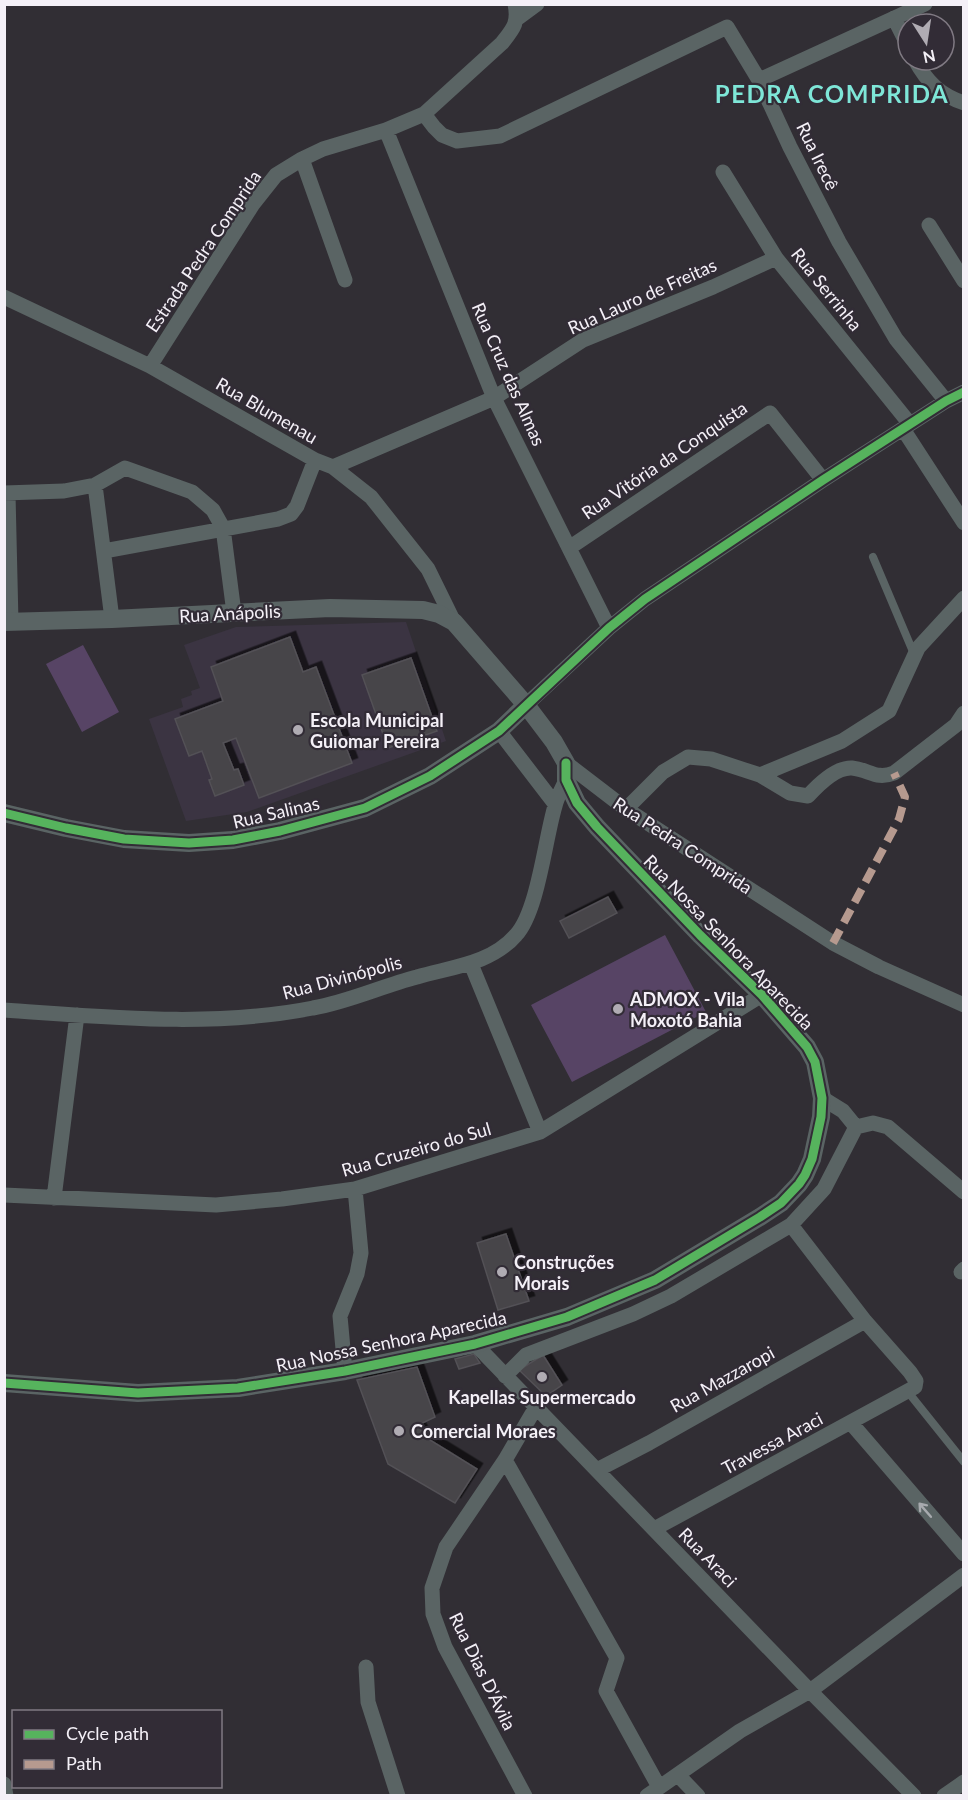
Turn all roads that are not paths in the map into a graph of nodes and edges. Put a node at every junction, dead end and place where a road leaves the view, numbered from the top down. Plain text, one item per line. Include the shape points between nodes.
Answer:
1 (537, 4) edge
2 (925, 4) edge
3 (517, 11) edge
4 (894, 18) junction
5 (896, 22) edge
6 (922, 72) edge
7 (759, 80) junction
8 (963, 103) edge
9 (424, 114) junction
10 (386, 130) junction
11 (302, 159) junction
12 (723, 171) dead end
13 (929, 225) dead end
14 (776, 258) junction
15 (345, 280) dead end
16 (963, 281) edge
17 (4, 297) edge
18 (150, 366) junction
19 (963, 392) edge
20 (494, 398) junction
21 (946, 401) junction
22 (907, 427) junction
23 (315, 460) junction
24 (333, 467) junction
25 (823, 480) junction
26 (95, 485) junction
27 (6, 493) edge
28 (963, 523) edge
29 (223, 528) junction
30 (569, 548) junction
31 (104, 551) junction
32 (873, 556) dead end
33 (963, 598) edge
34 (234, 613) junction
35 (112, 619) junction
36 (8, 622) edge
37 (454, 622) junction
38 (609, 628) junction
39 (915, 656) junction
40 (526, 705) junction
41 (963, 713) edge
42 (499, 731) junction
43 (566, 772) junction
44 (760, 775) junction
45 (555, 804) junction
46 (626, 809) junction
47 (4, 813) edge
48 (471, 964) junction
49 (762, 996) junction
50 (963, 1005) edge
51 (4, 1010) edge
52 (77, 1015) junction
53 (822, 1098) junction
54 (856, 1127) junction
55 (540, 1132) junction
56 (356, 1189) junction
57 (963, 1192) edge
58 (4, 1195) edge
59 (54, 1198) junction
60 (790, 1225) junction
61 (866, 1321) junction
62 (475, 1344) junction
63 (345, 1371) junction
64 (506, 1376) junction
65 (4, 1383) edge
66 (908, 1392) junction
67 (536, 1407) junction
68 (851, 1423) junction
69 (505, 1460) junction
70 (963, 1462) edge
71 (597, 1470) junction
72 (654, 1529) junction
73 (963, 1554) edge
74 (963, 1575) edge
75 (366, 1667) dead end
76 (810, 1691) junction
77 (678, 1775) junction
78 (963, 1782) edge
79 (4, 1784) edge
80 (653, 1791) edge
81 (6, 1796) edge
82 (398, 1796) edge
83 (525, 1796) edge
84 (698, 1796) edge
85 (914, 1796) edge
86 (944, 1796) edge

1 - 3 street
2 - 4 street
3 - 9 street, Estrada Pedra Comprida via 511,31 502,43
4 - 5 street
4 - 7 street
6 - 8 street via 948,98
7 - 9 street, Rua Irecê via 727,27 500,136 457,141 442,135
7 - 21 street, Rua Irecê via 834,231 890,330
9 - 10 street, Estrada Pedra Comprida
10 - 11 street, Estrada Pedra Comprida
10 - 20 street, Rua Cruz das Almas
11 - 15 street
11 - 18 street, Estrada Pedra Comprida via 276,175 253,204
12 - 14 street, Rua Serrinha
13 - 16 street
14 - 20 street, Rua Lauro de Freitas via 583,340
14 - 22 street, Rua Serrinha
17 - 18 street, Rua Blumenau
18 - 23 street, Rua Blumenau
19 - 21 street
20 - 24 street, Rua Lauro de Freitas
20 - 30 street, Rua Cruz das Almas
21 - 22 street
22 - 25 street
22 - 28 street, Rua Serrinha
23 - 24 street, Rua Blumenau
23 - 29 street via 291,514
24 - 37 street, Rua Blumenau via 371,497 428,569
25 - 30 street, Rua Vitória da Conquista via 770,412
25 - 38 street via 645,599
26 - 27 street via 64,491
26 - 29 street via 118,471 130,469 192,492 213,510
26 - 31 street
27 - 36 street
29 - 31 street
29 - 34 street
30 - 38 street, Rua Cruz das Almas
31 - 35 street
32 - 39 lane
33 - 39 street
34 - 35 street, Rua Anápolis
34 - 37 street, Rua Anápolis via 330,608 423,610
35 - 36 street, Rua Anápolis
37 - 40 street, Rua Pedra Comprida
38 - 40 street
39 - 44 street via 889,711 842,741
40 - 42 street, Rua Salinas
40 - 43 street, Rua Pedra Comprida via 554,742
41 - 44 street via 956,725 884,777 850,768 826,777 808,796 790,793
42 - 45 street
42 - 47 street, Rua Salinas via 430,776 365,808 233,840 189,843 124,839
43 - 45 street, Rua Divinópolis
43 - 46 street, Rua Pedra Comprida
43 - 49 street, Rua Nossa Senhora Aparecida via 577,803 597,827
44 - 46 street via 711,759 688,758 663,772
45 - 48 street, Rua Divinópolis via 527,917 517,935 504,946
46 - 50 street, Rua Pedra Comprida via 833,943
48 - 52 street, Rua Divinópolis via 316,1008 280,1014 236,1019
48 - 55 street
49 - 53 street, Rua Nossa Senhora Aparecida via 807,1047 815,1062
49 - 55 street, Rua Cruzeiro do Sul
51 - 52 street, Rua Divinópolis
52 - 59 street
53 - 54 street via 843,1111
53 - 62 street, Rua Nossa Senhora Aparecida via 806,1175 781,1203 655,1280 567,1317
54 - 57 street via 873,1123 888,1127
54 - 60 street via 824,1189
55 - 56 street, Rua Cruzeiro do Sul
56 - 59 street, Rua Cruzeiro do Sul via 216,1205
56 - 63 street via 361,1252 357,1274 340,1316
58 - 59 street, Rua Cruzeiro do Sul
60 - 61 street
60 - 64 street via 671,1296 526,1355
61 - 66 street via 910,1372 915,1387
61 - 71 street, Rua Mazzaropi
62 - 63 street, Rua Nossa Senhora Aparecida
62 - 64 street, Rua Araci
63 - 65 street, Rua Nossa Senhora Aparecida via 238,1388 180,1392 138,1393
64 - 67 street, Rua Araci
66 - 68 street, Travessa Araci
66 - 70 lane
67 - 69 street, Rua Dias D'Ávila
67 - 71 street, Rua Araci
68 - 72 street, Travessa Araci
73 -> 68 street
69 - 80 street via 617,1658 606,1691
69 - 83 street, Rua Dias D'Ávila via 446,1547 432,1588 433,1614 445,1647
71 - 72 street, Rua Araci
72 - 76 street, Rua Araci
74 - 76 street
75 - 82 street via 368,1702
76 - 77 street via 740,1731
76 - 85 street, Rua Araci
77 - 80 street
77 - 84 street
78 - 86 street
79 - 81 street

